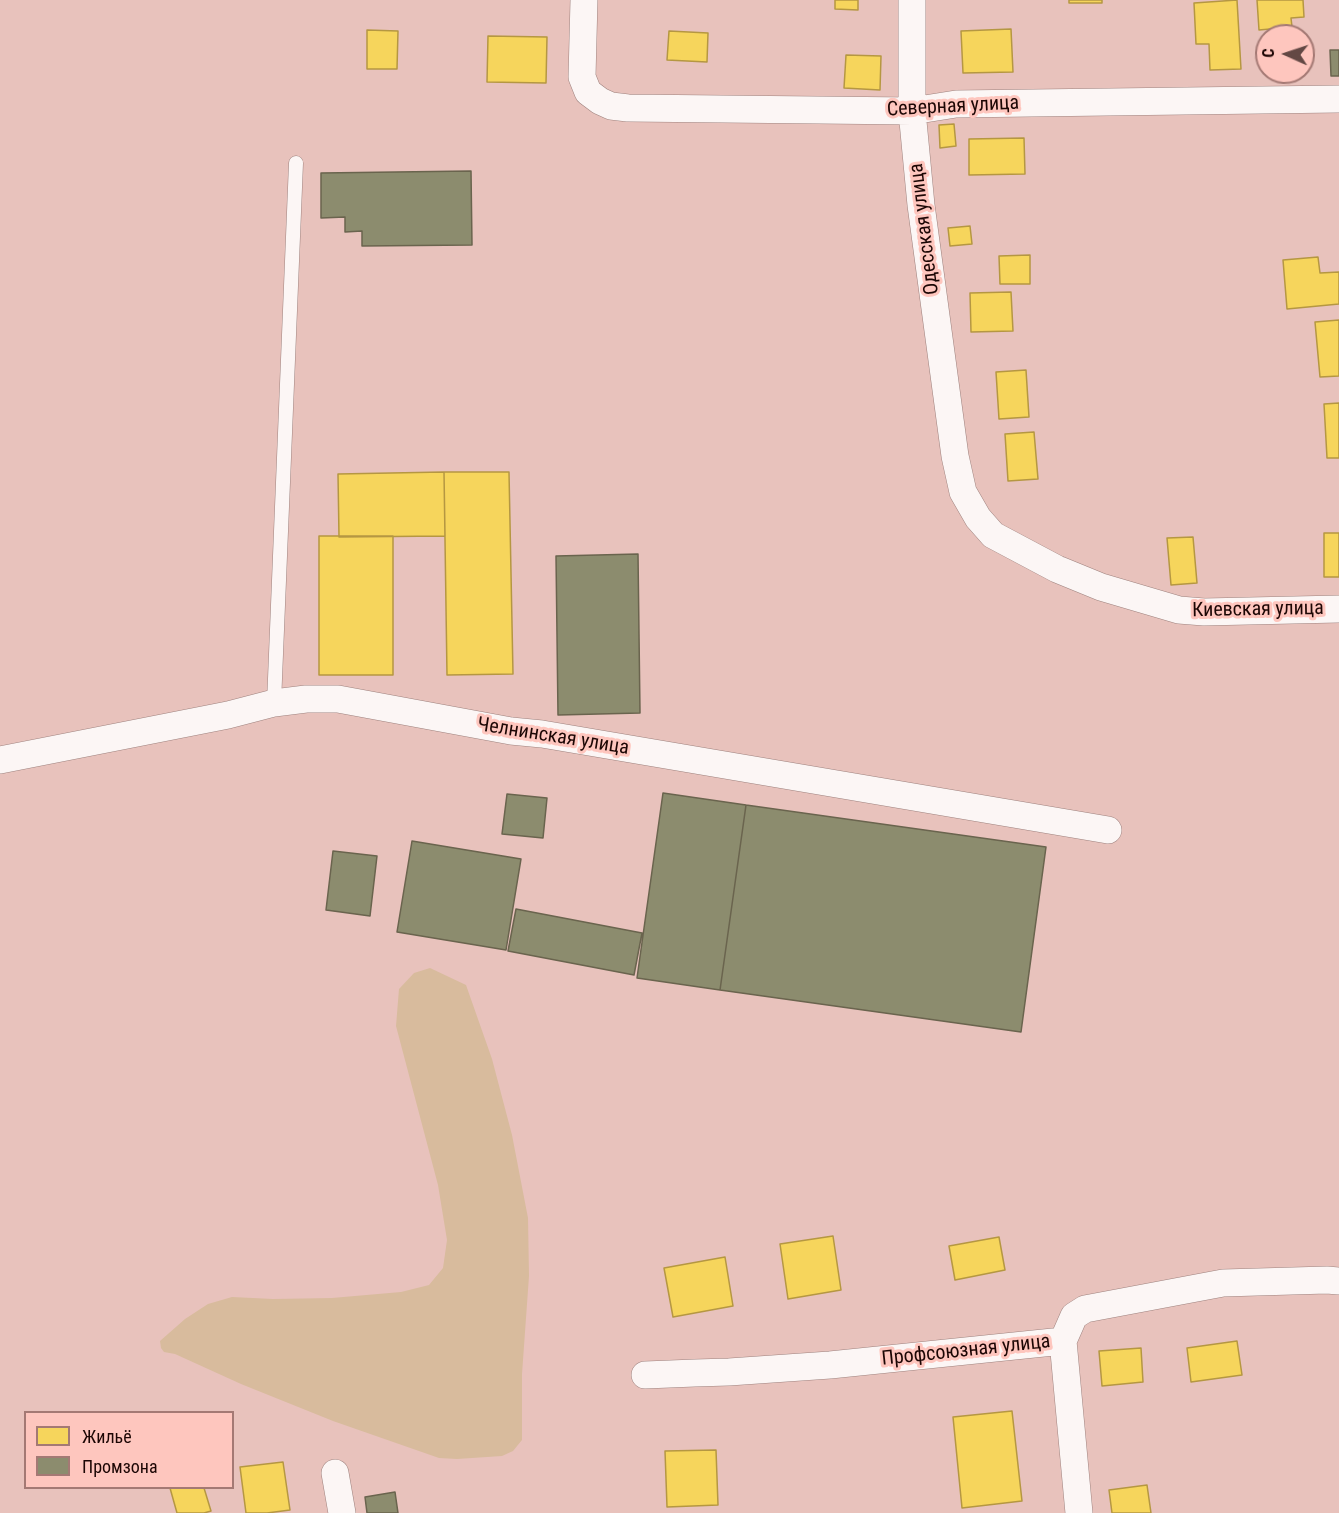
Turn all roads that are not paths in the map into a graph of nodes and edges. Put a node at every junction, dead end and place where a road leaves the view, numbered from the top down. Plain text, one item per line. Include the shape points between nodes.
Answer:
1 (584, 0) edge
2 (912, 0) edge
3 (1339, 99) edge
4 (912, 111) junction
5 (296, 163) dead end
6 (955, 456) joint
7 (1339, 609) edge
8 (274, 703) junction
9 (0, 760) edge
10 (1108, 830) dead end
11 (1339, 1281) edge
12 (1063, 1341) junction
13 (645, 1376) dead end
14 (334, 1473) dead end
15 (342, 1513) edge
16 (1079, 1513) edge

1 - 4 street, Северная улица via 582,77 588,92 611,106
2 - 4 street, Одесская улица
3 - 4 street, Северная улица via 956,104
4 - 6 street, Одесская улица
5 - 8 lane
6 - 7 street, Киевская улица via 963,492 978,519 993,535 1101,587 1187,611
8 - 9 street, Челнинская улица
8 - 10 street, Челнинская улица via 338,699
11 - 12 street, Профсоюзная улица via 1223,1283 1085,1309 1074,1316
12 - 13 street, Профсоюзная улица via 830,1365
12 - 16 street
14 - 15 street

